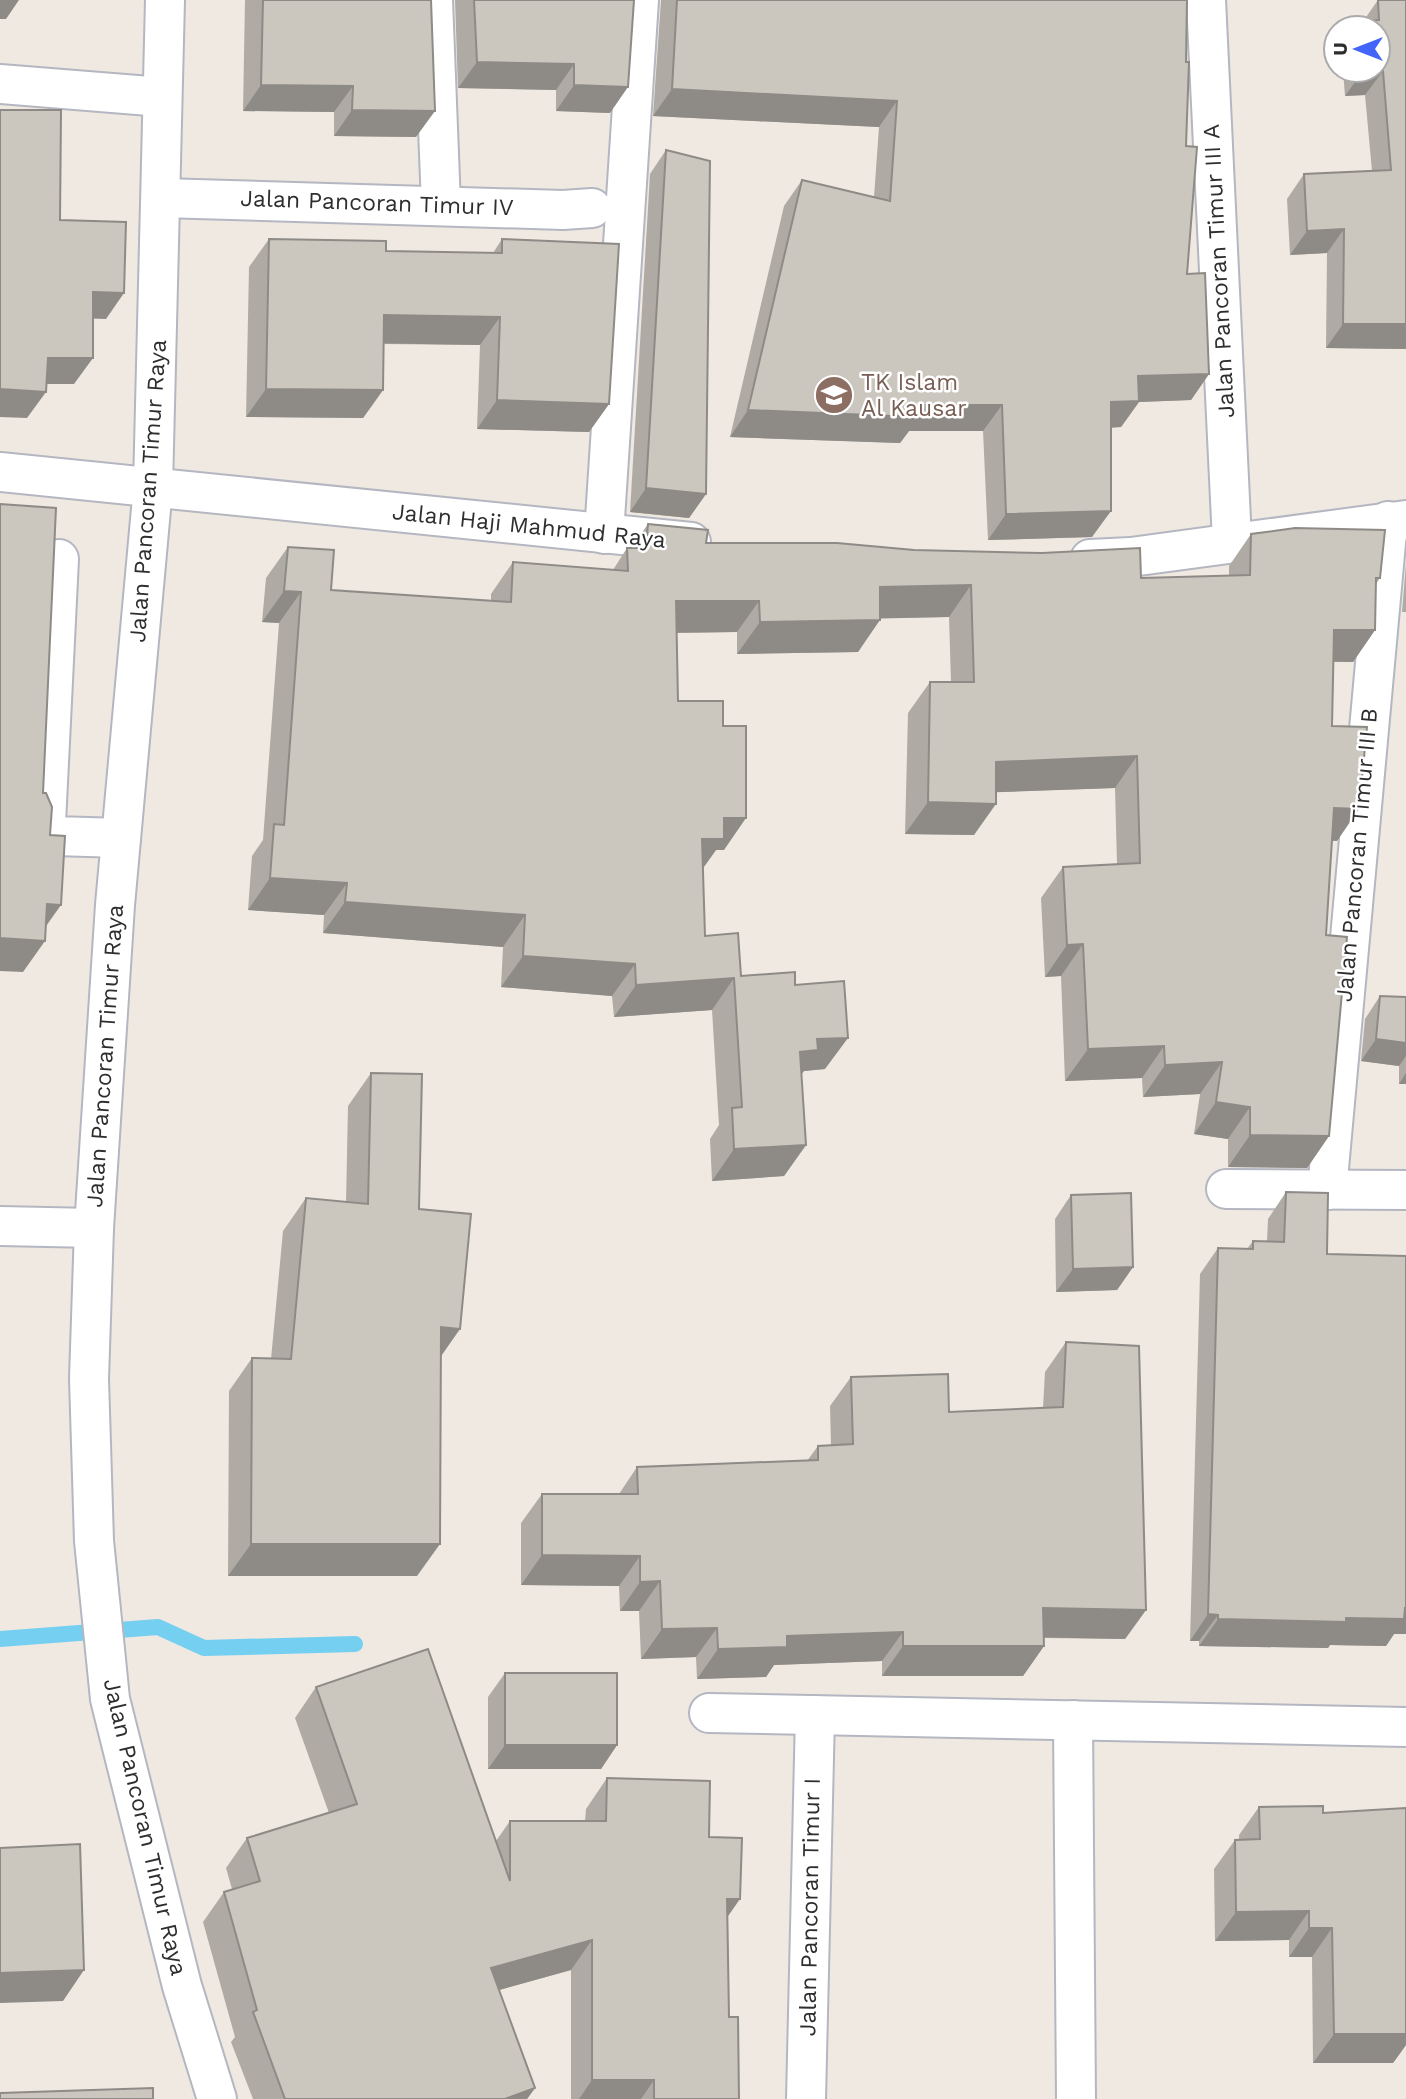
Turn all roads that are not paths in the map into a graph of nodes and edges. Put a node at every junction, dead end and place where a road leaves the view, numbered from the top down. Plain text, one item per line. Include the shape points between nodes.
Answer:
1 (165, 0) edge
2 (433, 0) edge
3 (639, 0) edge
4 (1206, 0) edge
5 (0, 84) edge
6 (162, 97) junction
7 (162, 198) junction
8 (441, 205) junction
9 (592, 208) dead end
10 (0, 472) edge
11 (153, 488) junction
12 (1397, 521) edge
13 (604, 534) junction
14 (1233, 541) junction
15 (728, 545) edge
16 (59, 559) dead end
17 (1061, 561) edge
18 (121, 838) junction
19 (1226, 1189) dead end
20 (1327, 1190) junction
21 (1406, 1190) edge
22 (0, 1226) edge
23 (94, 1227) junction
24 (709, 1713) dead end
25 (815, 1715) junction
26 (1073, 1720) junction
27 (1406, 1727) edge
28 (217, 2099) edge
29 (806, 2099) edge
30 (1076, 2099) edge

1 - 6 street, Jalan Pancoran Timur Raya
2 - 8 street
3 - 13 street
4 - 14 street, Jalan Pancoran Timur III A
5 - 6 street
6 - 7 street, Jalan Pancoran Timur Raya
7 - 8 street, Jalan Pancoran Timur IV
7 - 11 street, Jalan Pancoran Timur Raya
8 - 9 street, Jalan Pancoran Timur IV
10 - 11 street, Jalan Haji Mahmud Raya
11 - 13 street, Jalan Haji Mahmud Raya
11 - 18 street, Jalan Pancoran Timur Raya
12 - 14 street
12 - 20 street, Jalan Pancoran Timur III B
13 - 15 street, Jalan Haji Mahmud Raya
14 - 17 street via 1131,557
16 - 18 street via 46,823 55,836
18 - 23 street, Jalan Pancoran Timur Raya
19 - 20 street
20 - 21 street
22 - 23 street
23 - 28 street, Jalan Pancoran Timur Raya via 89,1379 94,1541 110,1699 182,1986
24 - 25 street
25 - 26 street
25 - 29 street, Jalan Pancoran Timur I
26 - 27 street
26 - 30 street

